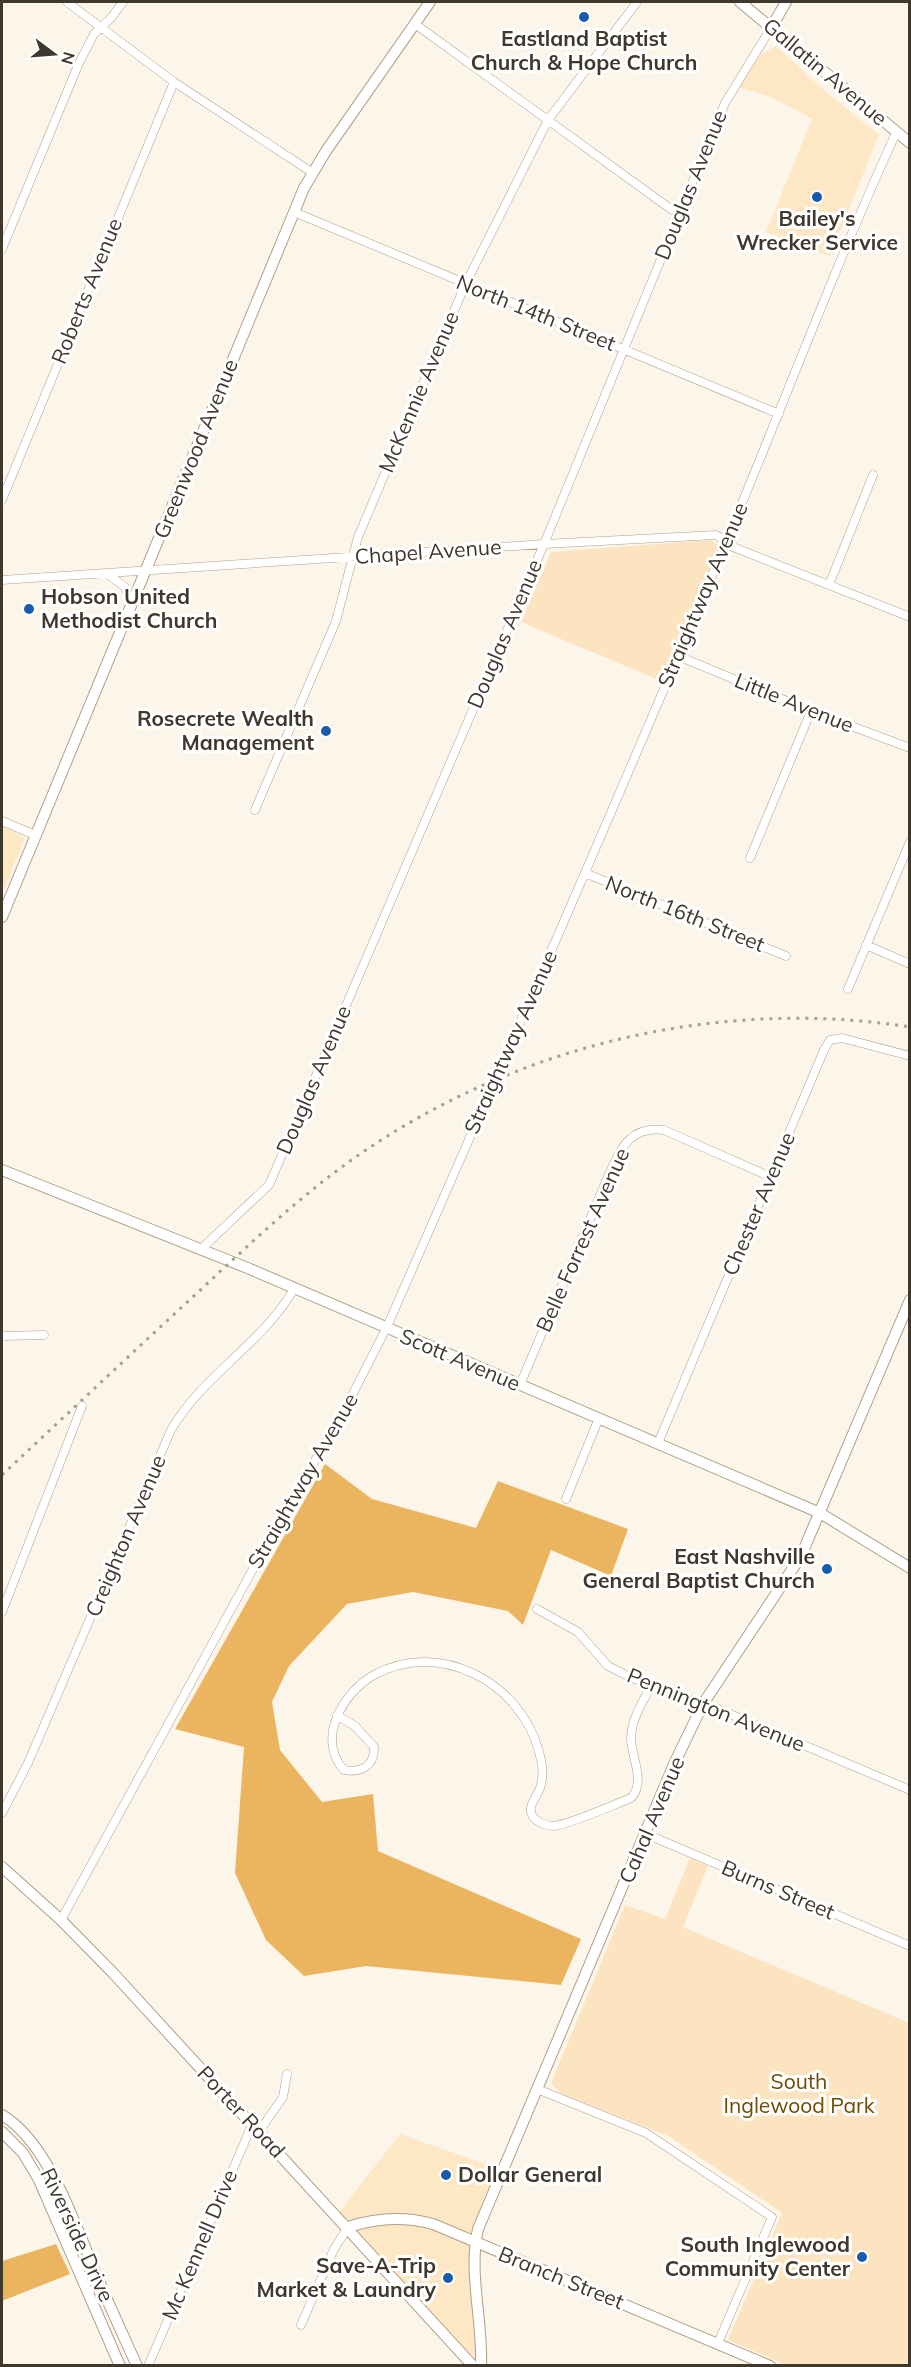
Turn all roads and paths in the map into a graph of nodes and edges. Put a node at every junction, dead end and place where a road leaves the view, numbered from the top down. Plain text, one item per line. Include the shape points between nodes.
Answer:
1 (67, 2) edge
2 (123, 2) edge
3 (430, 2) edge
4 (637, 2) edge
5 (740, 2) edge
6 (786, 2) edge
7 (415, 24) junction
8 (102, 27) junction
9 (771, 28) junction
10 (174, 82) junction
11 (548, 120) junction
12 (896, 133) junction
13 (909, 143) edge
14 (313, 173) junction
15 (294, 212) junction
16 (679, 214) junction
17 (2, 249) edge
18 (465, 285) junction
19 (624, 348) junction
20 (779, 414) junction
21 (873, 475) dead end
22 (2, 500) edge
23 (726, 541) junction
24 (544, 544) junction
25 (352, 558) junction
26 (145, 572) junction
27 (108, 574) junction
28 (2, 580) edge
29 (829, 585) junction
30 (132, 605) junction
31 (909, 616) edge
32 (678, 656) junction
33 (810, 711) junction
34 (909, 748) edge
35 (255, 810) dead end
36 (2, 821) edge
37 (35, 835) junction
38 (909, 842) edge
39 (750, 858) dead end
40 (585, 873) junction
41 (2, 917) edge
42 (866, 945) junction
43 (786, 956) dead end
44 (909, 964) edge
45 (848, 989) dead end
46 (909, 1056) edge
47 (2, 1170) edge
48 (771, 1177) junction
49 (201, 1250) junction
50 (294, 1289) junction
51 (909, 1300) edge
52 (386, 1329) junction
53 (44, 1335) dead end
54 (2, 1336) edge
55 (520, 1385) junction
56 (82, 1407) dead end
57 (599, 1418) junction
58 (658, 1443) junction
59 (566, 1499) dead end
60 (820, 1513) junction
61 (909, 1568) edge
62 (537, 1609) dead end
63 (2, 1612) edge
64 (651, 1686) junction
65 (703, 1704) junction
66 (337, 1715) junction
67 (909, 1790) edge
68 (2, 1813) edge
69 (645, 1834) junction
70 (2, 1866) edge
71 (61, 1920) junction
72 (909, 1946) edge
73 (287, 2074) dead end
74 (537, 2089) junction
75 (3, 2120) edge
76 (255, 2129) junction
77 (2, 2132) edge
78 (348, 2227) junction
79 (475, 2242) junction
80 (101, 2286) junction
81 (88, 2291) junction
82 (302, 2325) dead end
83 (718, 2343) junction
84 (120, 2366) edge
85 (136, 2366) edge
86 (148, 2366) edge
87 (473, 2366) edge
88 (481, 2366) edge
89 (770, 2366) edge

1 - 8 street
2 - 8 street
3 - 7 street, Greenwood Avenue
4 - 11 street, McKennie Avenue
5 - 9 street, Gallatin Avenue
6 - 9 street, Douglas Avenue
7 - 11 street
7 - 14 street, Greenwood Avenue
8 - 10 street
8 - 17 street via 79,63
9 - 12 street, Gallatin Avenue
9 - 16 street, Douglas Avenue via 725,103
10 - 14 street
10 - 22 street, Roberts Avenue
11 - 16 street
11 - 18 street, McKennie Avenue
12 - 13 street, Gallatin Avenue
12 - 20 street, Straightway Avenue via 842,254
14 - 15 street, Greenwood Avenue
15 - 18 street, North 14th Street
15 - 26 street, Greenwood Avenue
16 - 19 street, Douglas Avenue
18 - 19 street, North 14th Street
18 - 25 street, McKennie Avenue
19 - 20 street, North 14th Street
19 - 24 street, Douglas Avenue
20 - 23 street, Straightway Avenue
21 - 29 street
23 - 24 street, Chapel Avenue via 716,535
23 - 29 street, Chapel Avenue
23 - 32 street, Straightway Avenue
24 - 25 street, Chapel Avenue
24 - 49 street, Douglas Avenue via 269,1185
25 - 26 street, Chapel Avenue
25 - 35 street, McKennie Avenue via 336,621
26 - 27 street, Chapel Avenue
26 - 30 street, Greenwood Avenue
27 - 28 street, Chapel Avenue
27 - 30 street via 125,587
29 - 31 street, Chapel Avenue
30 - 37 street, Greenwood Avenue
32 - 33 street, Little Avenue
32 - 40 street, Straightway Avenue
33 - 34 street, Little Avenue
33 - 39 street
36 - 37 street
37 - 41 street, Greenwood Avenue
38 - 42 street
40 - 43 street, North 16th Street
40 - 52 street, Straightway Avenue
42 - 44 street
42 - 45 street
46 - 48 street, Chester Avenue via 842,1038 830,1040
47 - 49 street, Scott Avenue
48 - 55 street, Belle Forrest Avenue via 664,1130 651,1128 630,1138 610,1172
48 - 58 street, Chester Avenue
49 - 50 street, Scott Avenue
50 - 52 street, Scott Avenue
50 - 68 street, Creighton Avenue via 281,1311 183,1409 171,1430 28,1762
51 - 60 street, Cahal Avenue
52 - 55 street, Scott Avenue
52 - 71 street, Straightway Avenue
53 - 54 street
55 - 57 street, Scott Avenue
56 - 63 street
57 - 58 street, Scott Avenue
57 - 59 street
58 - 60 street, Scott Avenue
60 - 61 street, Scott Avenue
60 - 65 street, Cahal Avenue via 786,1580
62 - 64 street, Pennington Avenue via 578,1632 608,1665
64 - 65 street, Pennington Avenue
64 - 66 street via 633,1722 637,1792 553,1826 537,1821 531,1813 542,1772 531,1729 508,1697 473,1672 435,1662 399,1665 364,1681
65 - 67 street, Pennington Avenue
65 - 69 street, Cahal Avenue
66 - 66 street via 333,1737 338,1763 344,1770 363,1770 371,1763 375,1747 355,1726
69 - 72 street, Burns Street
69 - 74 street, Cahal Avenue
70 - 71 street, Porter Road
71 - 76 street, Porter Road
73 - 76 street, Mc Kennell Drive via 283,2097
74 - 79 street, Cahal Avenue
74 - 83 street via 645,2133 772,2217
75 - 80 street, Riverside Drive via 30,2139 42,2159
76 - 78 street, Porter Road
76 - 86 street, Mc Kennell Drive
77 - 81 street, Riverside Drive via 23,2153 39,2180
78 - 79 street, Branch Street via 372,2220 415,2219
78 - 82 street via 334,2249
78 - 87 street, Porter Road
79 - 83 street, Branch Street
79 - 88 street, Cahal Avenue
80 - 81 street
80 - 85 street, Riverside Drive
81 - 84 street, Riverside Drive
83 - 89 street, Branch Street

